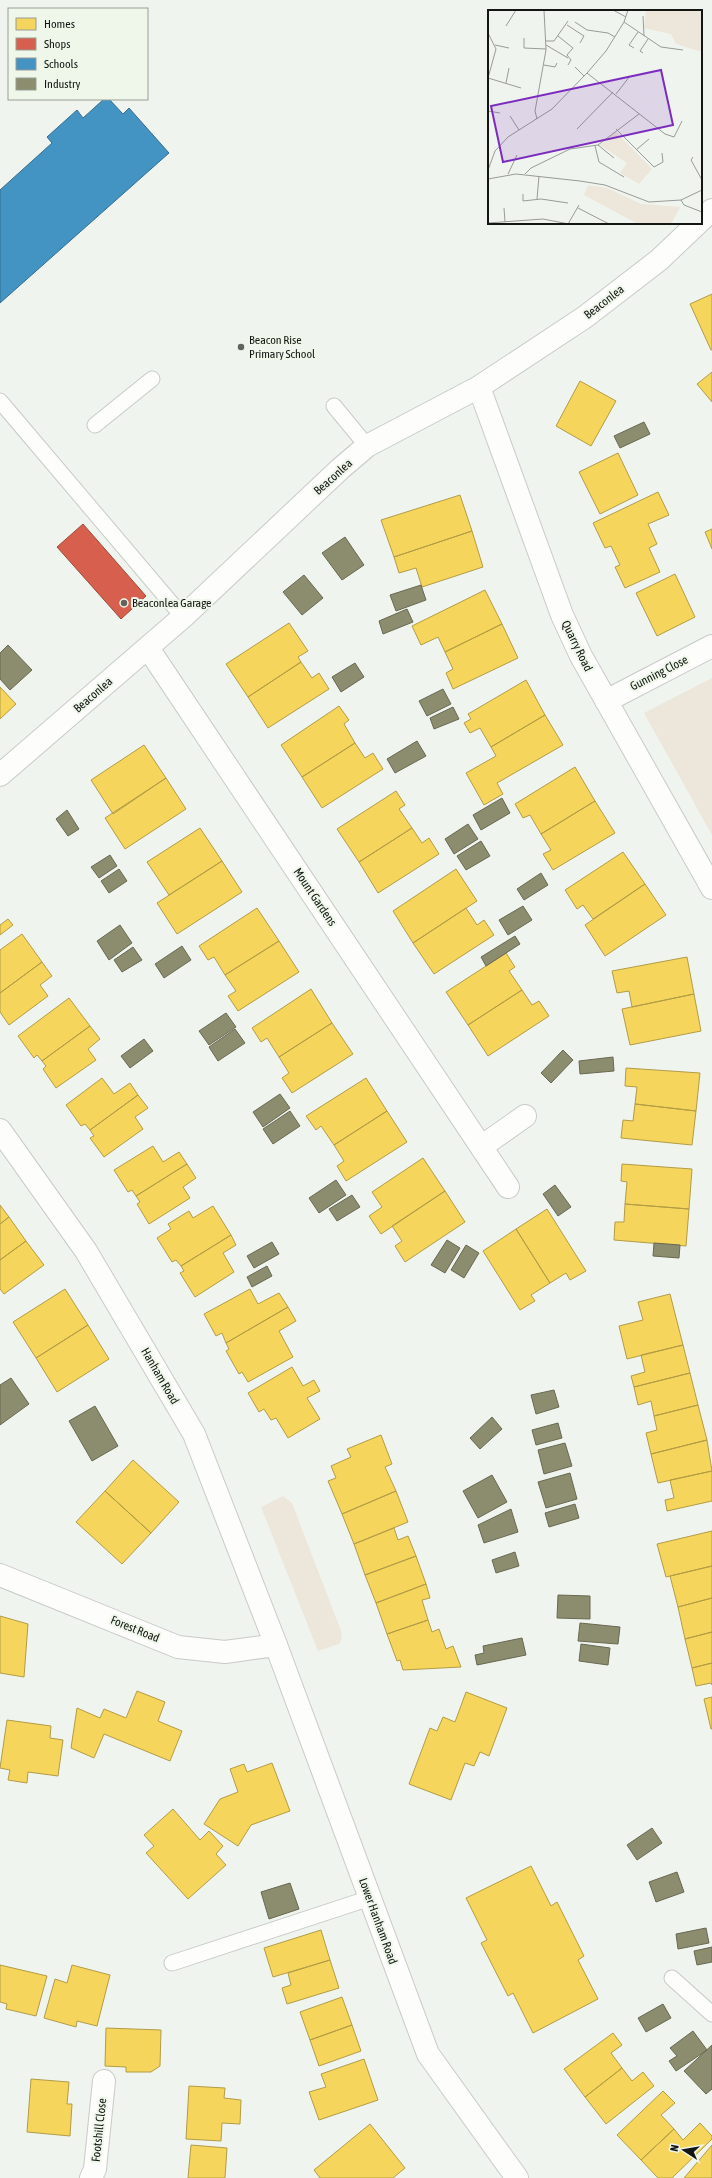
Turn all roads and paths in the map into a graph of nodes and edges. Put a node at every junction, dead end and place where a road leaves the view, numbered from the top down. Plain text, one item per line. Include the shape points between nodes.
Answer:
1 (712, 210) edge
2 (702, 219) edge
3 (697, 224) edge
4 (152, 379) dead end
5 (478, 387) junction
6 (0, 401) edge
7 (334, 406) dead end
8 (95, 425) dead end
9 (367, 446) junction
10 (183, 617) junction
11 (712, 646) edge
12 (148, 648) junction
13 (606, 701) junction
14 (0, 775) edge
15 (712, 888) edge
16 (525, 1116) dead end
17 (0, 1130) edge
18 (482, 1147) junction
19 (508, 1187) dead end
20 (0, 1575) edge
21 (276, 1645) junction
22 (370, 1898) junction
23 (172, 1963) dead end
24 (672, 1978) dead end
25 (712, 2014) edge
26 (104, 2081) dead end
27 (91, 2178) edge
28 (517, 2178) edge

1 - 2 street
3 - 5 street, Beaconlea via 659,260 585,318
4 - 8 lane
5 - 9 street, Beaconlea
5 - 13 street, Quarry Road via 562,615
6 - 10 lane
7 - 9 lane
9 - 10 street, Beaconlea
10 - 12 street, Beaconlea
11 - 13 street, Gunning Close
12 - 14 street, Beaconlea
12 - 18 street, Mount Gardens
13 - 15 street, Quarry Road
16 - 18 street
17 - 21 street, Hanham Road via 86,1251 194,1434
18 - 19 street, Mount Gardens
20 - 21 street, Forest Road via 178,1647 225,1652
21 - 22 street, Lower Hanham Road
22 - 23 lane
22 - 28 street, Lower Hanham Road via 428,2054
24 - 25 lane
26 - 27 street, Footshill Close via 95,2169

